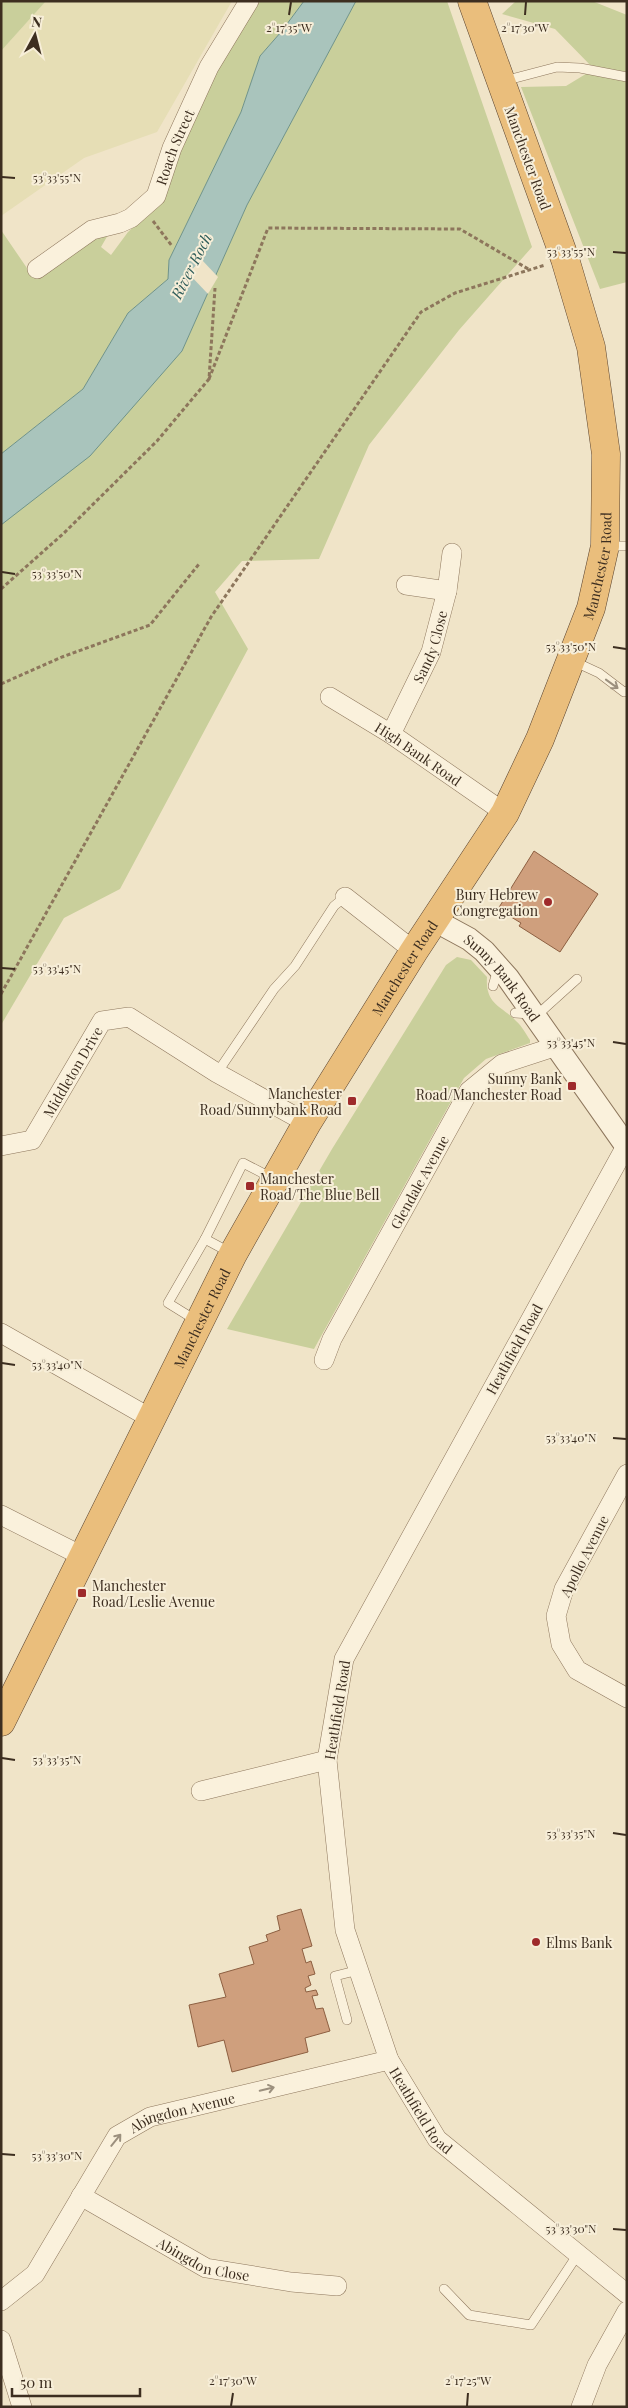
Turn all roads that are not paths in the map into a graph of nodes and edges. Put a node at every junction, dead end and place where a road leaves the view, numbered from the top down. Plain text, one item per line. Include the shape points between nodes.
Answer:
1 (249, 1) edge
2 (477, 3) edge
3 (627, 77) edge
4 (501, 81) junction
5 (37, 269) dead end
6 (616, 546) edge
7 (452, 553) dead end
8 (406, 585) dead end
9 (448, 591) junction
10 (570, 660) junction
11 (627, 691) edge
12 (330, 697) dead end
13 (391, 734) junction
14 (505, 813) junction
15 (345, 897) joint
16 (434, 920) junction
17 (414, 950) junction
18 (577, 979) dead end
19 (528, 1014) junction
20 (557, 1046) junction
21 (217, 1073) junction
22 (307, 1123) junction
23 (624, 1137) edge
24 (1, 1146) edge
25 (274, 1179) junction
26 (204, 1239) junction
27 (233, 1254) junction
28 (199, 1322) junction
29 (1, 1333) edge
30 (324, 1360) dead end
31 (152, 1419) junction
32 (627, 1474) edge
33 (1, 1515) edge
34 (82, 1556) junction
35 (627, 1698) edge
36 (1, 1722) edge
37 (327, 1760) junction
38 (201, 1791) dead end
39 (359, 1970) junction
40 (347, 2020) dead end
41 (389, 2060) junction
42 (81, 2196) junction
43 (578, 2254) junction
44 (337, 2286) dead end
45 (444, 2289) dead end
46 (627, 2294) edge
47 (1, 2301) edge
48 (627, 2311) edge
49 (1, 2340) edge
50 (22, 2407) edge
51 (581, 2407) edge

1 - 5 street, Roach Street via 209,68 172,148 156,196 143,209 120,223 92,230
2 - 4 highway, Manchester Road
3 - 4 lane via 556,67
4 - 6 highway, Manchester Road via 565,259 592,356
6 - 10 highway, Manchester Road
7 - 9 street, Sandy Close
8 - 9 street
9 - 13 street, Sandy Close via 431,652
10 -> 11 lane
10 - 14 highway, Manchester Road via 540,739
12 - 13 street, High Bank Road
13 - 14 street, High Bank Road
14 - 16 highway, Manchester Road
15 - 17 street
15 - 21 lane via 334,906
16 - 17 highway, Manchester Road
16 - 19 street, Sunny Bank Road via 484,951 496,977
17 - 22 highway, Manchester Road
18 - 19 lane
19 - 20 street, Sunny Bank Road
20 - 23 street, Sunny Bank Road
20 - 30 street, Glendale Avenue via 502,1064 470,1092 332,1340
21 - 22 street, Middleton Drive
21 - 24 street, Middleton Drive via 129,1017 102,1021 32,1140
22 - 25 highway, Manchester Road
23 - 37 street, Heathfield Road via 344,1659
25 - 26 lane via 243,1163
25 - 27 highway, Manchester Road
26 - 27 lane
26 - 28 lane via 168,1303
27 - 28 highway, Manchester Road
28 - 31 highway, Manchester Road
29 - 31 street
31 - 34 highway, Manchester Road
32 - 35 street, Apollo Avenue via 564,1589 556,1616 561,1644 577,1670
33 - 34 street
34 - 36 highway, Manchester Road
37 - 38 street
37 - 39 street, Heathfield Road via 346,1930
39 - 40 lane via 335,1976
39 - 41 street, Heathfield Road
42 -> 41 street, Abingdon Avenue via 117,2136 150,2117
41 - 43 street, Heathfield Road via 437,2139
42 - 44 street, Abingdon Close via 206,2268
42 - 47 street, Abingdon Avenue via 35,2274
43 - 45 lane via 531,2325 469,2315
43 - 46 street, Heathfield Road
48 - 51 street via 596,2365
49 - 50 street

